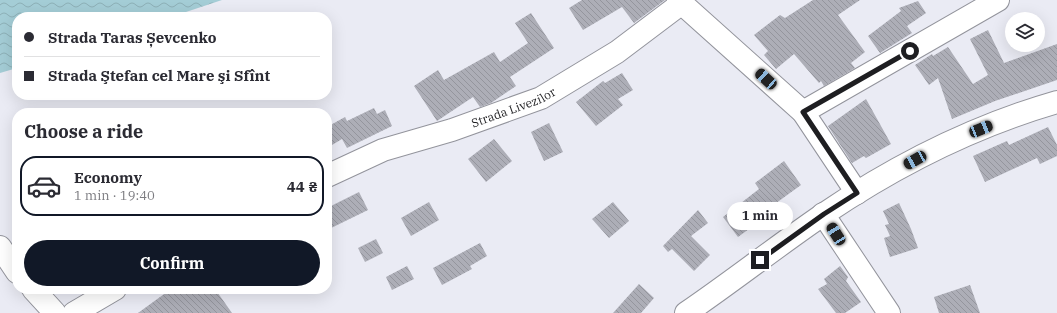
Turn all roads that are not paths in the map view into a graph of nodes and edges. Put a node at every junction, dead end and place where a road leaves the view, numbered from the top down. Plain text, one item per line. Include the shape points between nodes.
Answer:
1 (998, 0) edge
2 (680, 2) edge
3 (1057, 102) edge
4 (803, 112) junction
5 (332, 174) edge
6 (857, 193) junction
7 (824, 214) junction
8 (0, 247) edge
9 (12, 265) edge
10 (38, 294) edge
11 (107, 294) edge
12 (55, 313) edge
13 (74, 313) edge
14 (686, 313) edge
15 (889, 313) edge

1 - 4 street
2 - 4 street
2 - 5 street, Strada Livezilor via 618,52 541,98 452,130 383,150
3 - 6 street via 1023,112 968,134
4 - 6 street
6 - 7 street
7 - 14 street
7 - 15 street
8 - 9 street
10 - 12 street
11 - 13 street

